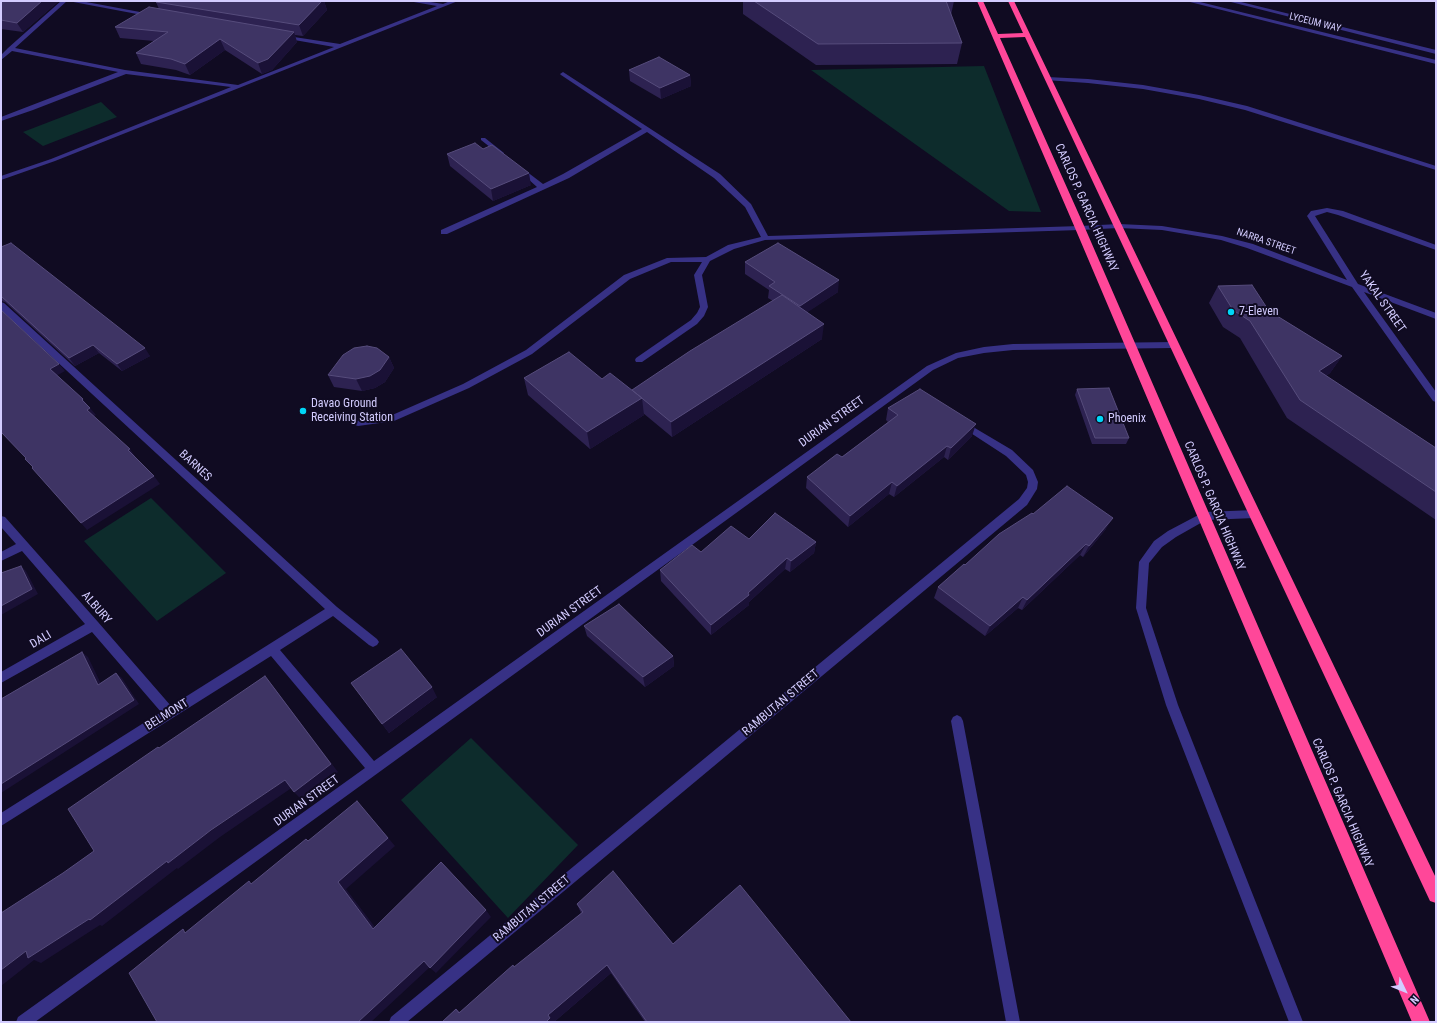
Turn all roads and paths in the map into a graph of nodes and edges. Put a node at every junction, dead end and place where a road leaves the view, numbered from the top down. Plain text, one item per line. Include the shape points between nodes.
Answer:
1 (64, 1) edge
2 (72, 1) edge
3 (412, 1) edge
4 (455, 1) edge
5 (980, 1) edge
6 (1012, 1) edge
7 (1189, 1) edge
8 (1230, 1) edge
9 (443, 6) junction
10 (163, 16) edge
11 (1027, 35) junction
12 (278, 36) edge
13 (995, 36) junction
14 (340, 46) junction
15 (10, 49) junction
16 (1436, 52) edge
17 (1, 58) edge
18 (1436, 62) edge
19 (125, 72) junction
20 (563, 74) dead end
21 (1047, 79) junction
22 (238, 87) junction
23 (1, 119) edge
24 (646, 130) junction
25 (483, 139) dead end
26 (1436, 168) edge
27 (1, 178) edge
28 (542, 187) junction
29 (1119, 226) junction
30 (1080, 228) junction
31 (444, 232) dead end
32 (765, 238) junction
33 (1436, 248) edge
34 (707, 259) junction
35 (1354, 284) junction
36 (1, 305) edge
37 (1436, 316) edge
38 (1130, 345) junction
39 (1175, 345) junction
40 (639, 360) dead end
41 (904, 386) junction
42 (917, 394) edge
43 (1436, 399) edge
44 (957, 420) edge
45 (358, 423) dead end
46 (1255, 514) junction
47 (1204, 516) junction
48 (1, 520) edge
49 (23, 545) junction
50 (1, 557) edge
51 (333, 610) junction
52 (94, 625) junction
53 (374, 642) dead end
54 (272, 649) junction
55 (1, 678) edge
56 (170, 714) junction
57 (957, 721) dead end
58 (373, 769) junction
59 (1, 820) edge
60 (1436, 895) edge
61 (23, 1022) edge
62 (396, 1022) edge
63 (1013, 1022) edge
64 (1296, 1022) edge
65 (1421, 1022) edge

1 - 15 street
2 - 10 street
3 - 9 street
4 - 9 street
5 - 13 highway, CARLOS P. GARCIA HIGHWAY
6 - 11 highway, CARLOS P. GARCIA HIGHWAY
7 - 18 street, LYCEUM WAY
8 - 16 street, LYCEUM WAY
9 - 14 street
11 - 13 highway
11 - 21 highway, CARLOS P. GARCIA HIGHWAY
12 - 14 street
13 - 30 highway, CARLOS P. GARCIA HIGHWAY
14 - 22 street
15 - 17 street
15 - 19 street
19 - 22 street
19 - 23 street via 31,110
20 - 24 street
21 - 26 street via 1143,87 1200,97 1246,108
21 - 29 highway, CARLOS P. GARCIA HIGHWAY
22 - 27 street
24 - 28 street
24 - 32 street via 716,176 748,206
25 - 28 street
28 - 31 street
29 - 30 street, NARRA STREET
29 - 35 street, NARRA STREET via 1162,228 1222,238
29 - 39 highway, CARLOS P. GARCIA HIGHWAY
30 - 32 street, NARRA STREET
30 - 38 highway, CARLOS P. GARCIA HIGHWAY
32 - 34 street, NARRA STREET via 731,247
33 - 35 street, YAKAL STREET via 1340,213 1320,211 1311,216
34 - 40 street via 698,275 704,307 702,314
34 - 45 street via 670,260 627,277 529,352 466,386 391,419
35 - 37 street, NARRA STREET
35 - 43 street, YAKAL STREET
36 - 51 street, BARNES
38 - 39 street, DURIAN STREET
38 - 41 street, DURIAN STREET via 1013,347 984,350 950,359 930,368
38 - 47 highway, CARLOS P. GARCIA HIGHWAY
39 - 46 highway, CARLOS P. GARCIA HIGHWAY
41 - 42 street
41 - 58 street, DURIAN STREET
44 - 62 street, RAMBUTAN STREET via 1009,453 1030,473 1034,482 1023,502
46 - 47 street
46 - 60 highway, CARLOS P. GARCIA HIGHWAY
47 - 64 street via 1158,544 1144,562 1141,608 1172,705
47 - 65 highway, CARLOS P. GARCIA HIGHWAY
48 - 49 street, ALBURY
49 - 50 street
49 - 52 street, ALBURY
51 - 53 street, BARNES
51 - 54 street, BELMONT
52 - 55 street, DALI
52 - 56 street, ALBURY
54 - 56 street, BELMONT
54 - 58 street
56 - 59 street, BELMONT
57 - 63 street
58 - 61 street, DURIAN STREET

